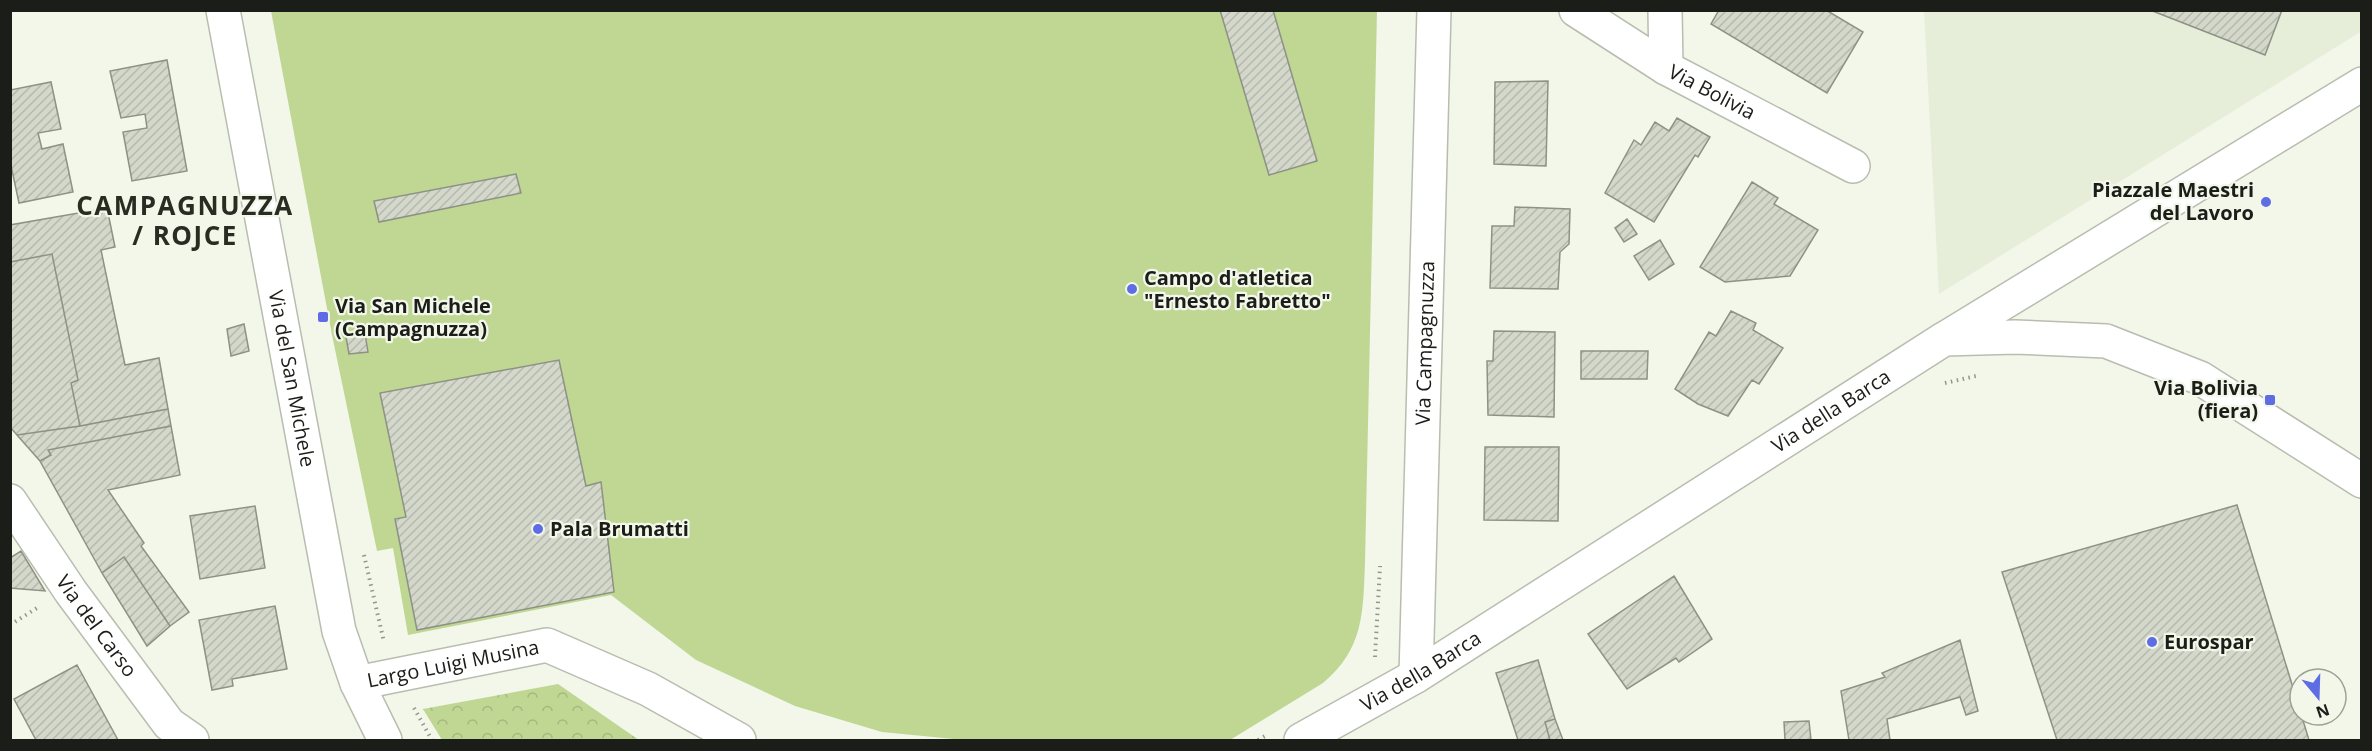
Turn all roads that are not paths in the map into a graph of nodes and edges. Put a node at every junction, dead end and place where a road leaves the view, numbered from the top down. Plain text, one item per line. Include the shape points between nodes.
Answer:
1 (224, 10) edge
2 (1434, 10) edge
3 (1576, 10) edge
4 (1665, 10) edge
5 (1666, 68) junction
6 (2361, 84) edge
7 (1853, 166) dead end
8 (1944, 339) junction
9 (2361, 481) edge
10 (10, 501) edge
11 (1416, 676) junction
12 (357, 683) junction
13 (192, 741) edge
14 (385, 741) edge
15 (740, 741) edge
16 (1301, 741) edge

1 - 12 main road, Via del San Michele via 339,631
2 - 11 main road, Via Campagnuzza
3 - 5 main road, Via Bolivia
4 - 5 main road
5 - 7 main road, Via Bolivia
6 - 8 main road, Via della Barca
8 - 9 main road via 2106,341 2200,378
8 - 11 main road, Via della Barca
10 - 13 main road, Via del Carso via 71,592 169,724
11 - 16 main road, Via della Barca
12 - 14 main road, Via del San Michele
12 - 15 main road, Largo Luigi Musina via 547,645 648,689

